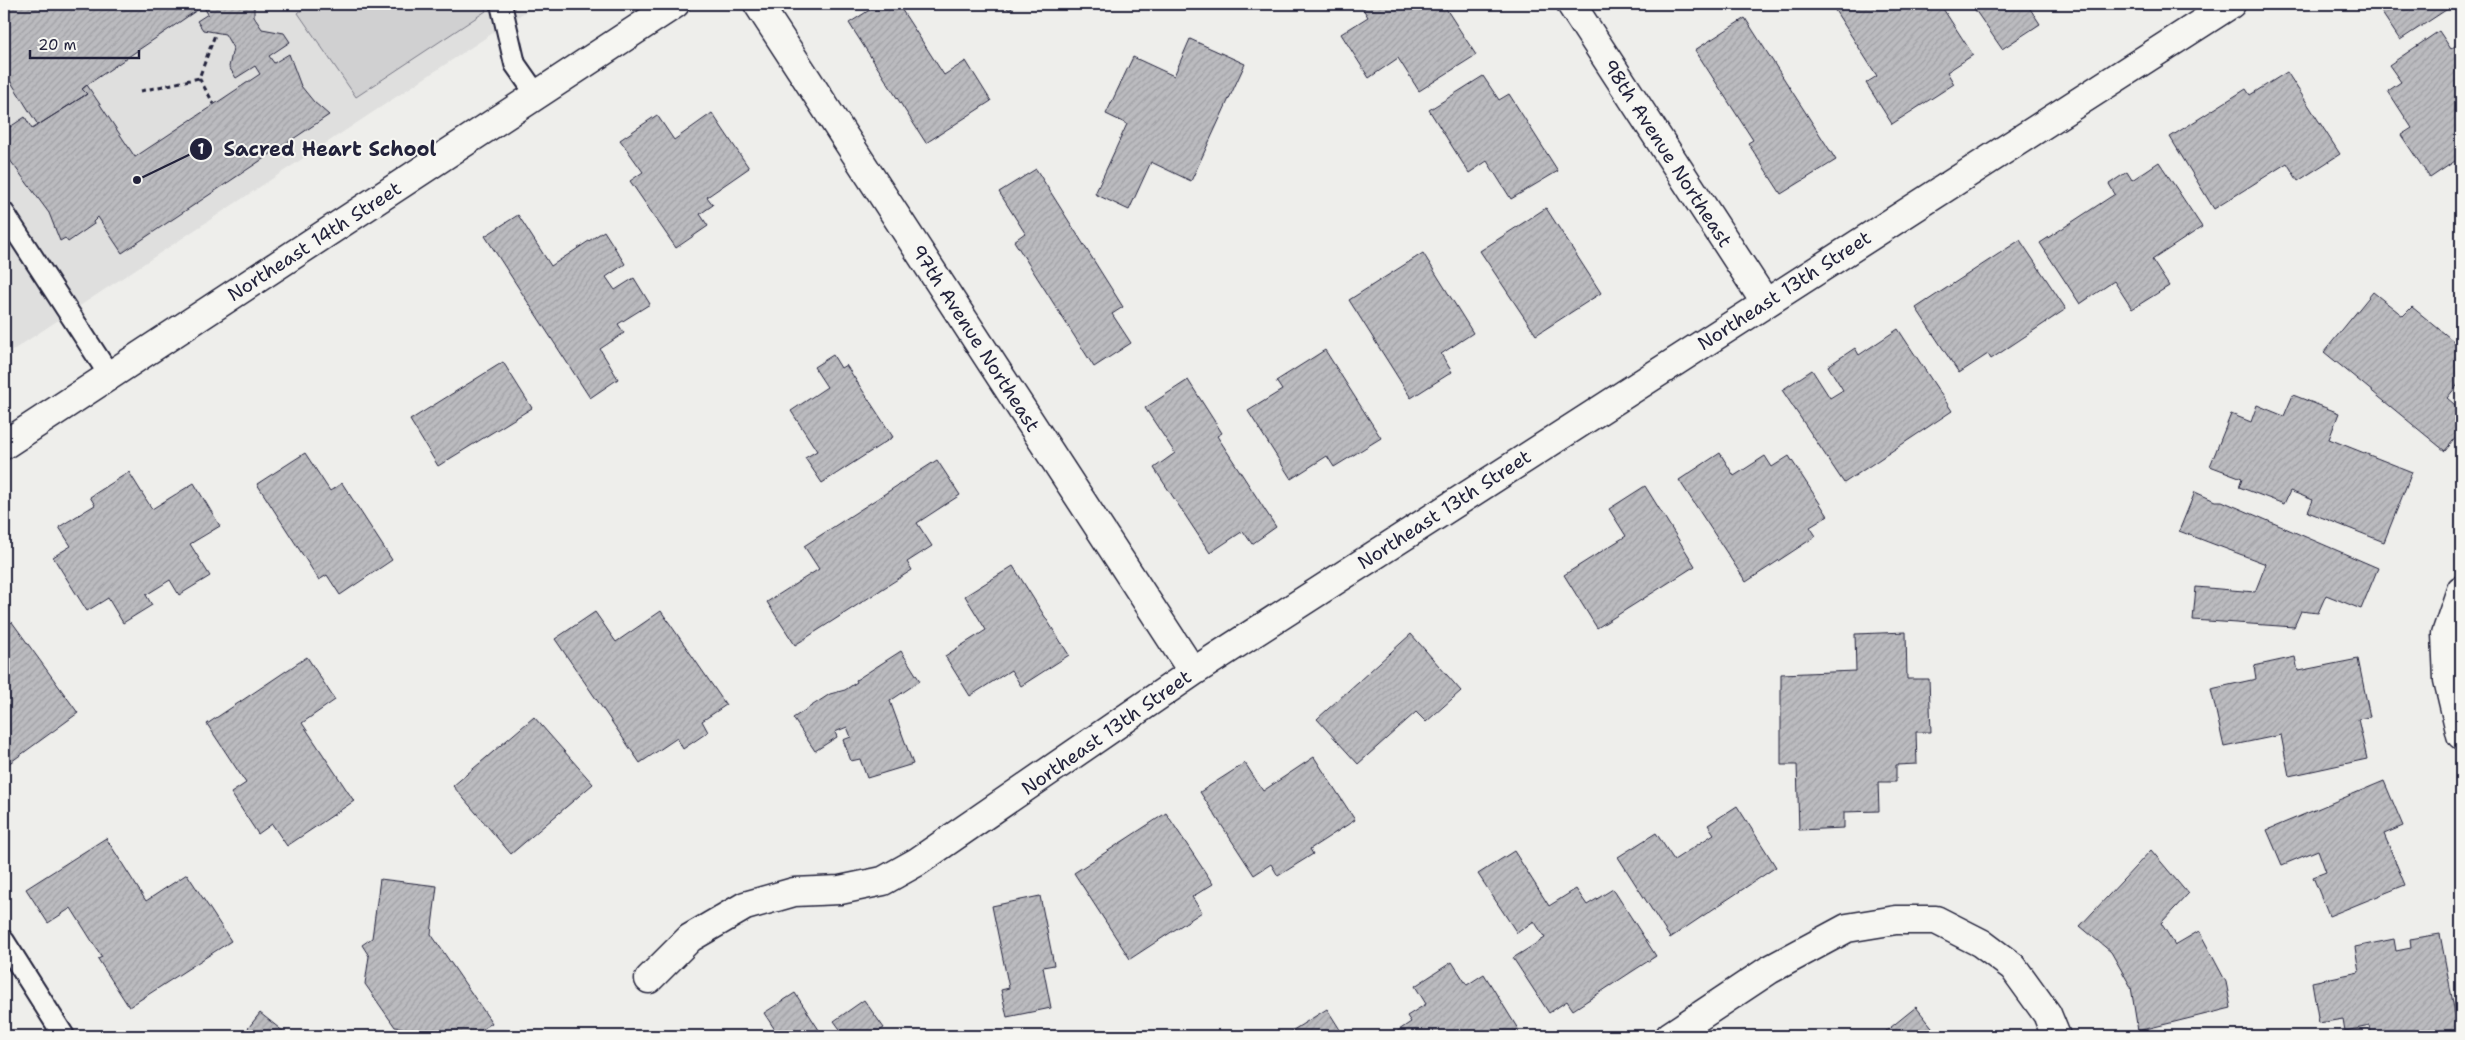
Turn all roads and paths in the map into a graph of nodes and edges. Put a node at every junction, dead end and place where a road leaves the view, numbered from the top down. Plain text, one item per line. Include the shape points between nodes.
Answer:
1 (305, 4) edge
2 (313, 4) edge
3 (501, 4) edge
4 (675, 4) edge
5 (758, 4) edge
6 (1572, 4) edge
7 (2231, 4) edge
8 (216, 32) dead end
9 (199, 78) junction
10 (141, 91) dead end
11 (536, 94) junction
12 (214, 104) dead end
13 (4, 213) edge
14 (1764, 302) junction
15 (110, 376) junction
16 (4, 445) edge
17 (2461, 590) edge
18 (1193, 672) junction
19 (2461, 735) edge
20 (4, 941) edge
21 (649, 979) dead end
22 (64, 1036) edge
23 (1670, 1036) edge
24 (2056, 1036) edge

1 - 2 path
3 - 11 lane via 515,64
4 - 11 street, Northeast 14th Street
5 - 18 street, 97th Avenue Northeast
6 - 14 street, 98th Avenue Northeast
7 - 14 street, Northeast 13th Street
8 - 9 path
9 - 10 path
9 - 12 path
11 - 15 street, Northeast 14th Street
13 - 15 lane
14 - 18 street, Northeast 13th Street
15 - 16 street, Northeast 14th Street
17 - 19 street via 2446,634 2448,680
18 - 21 street, Northeast 13th Street via 917,862 882,881 840,890 794,892 745,906 690,938
20 - 22 lane
23 - 24 street via 1769,970 1847,928 1896,920 1936,920 1981,943 2013,967 2046,1014

